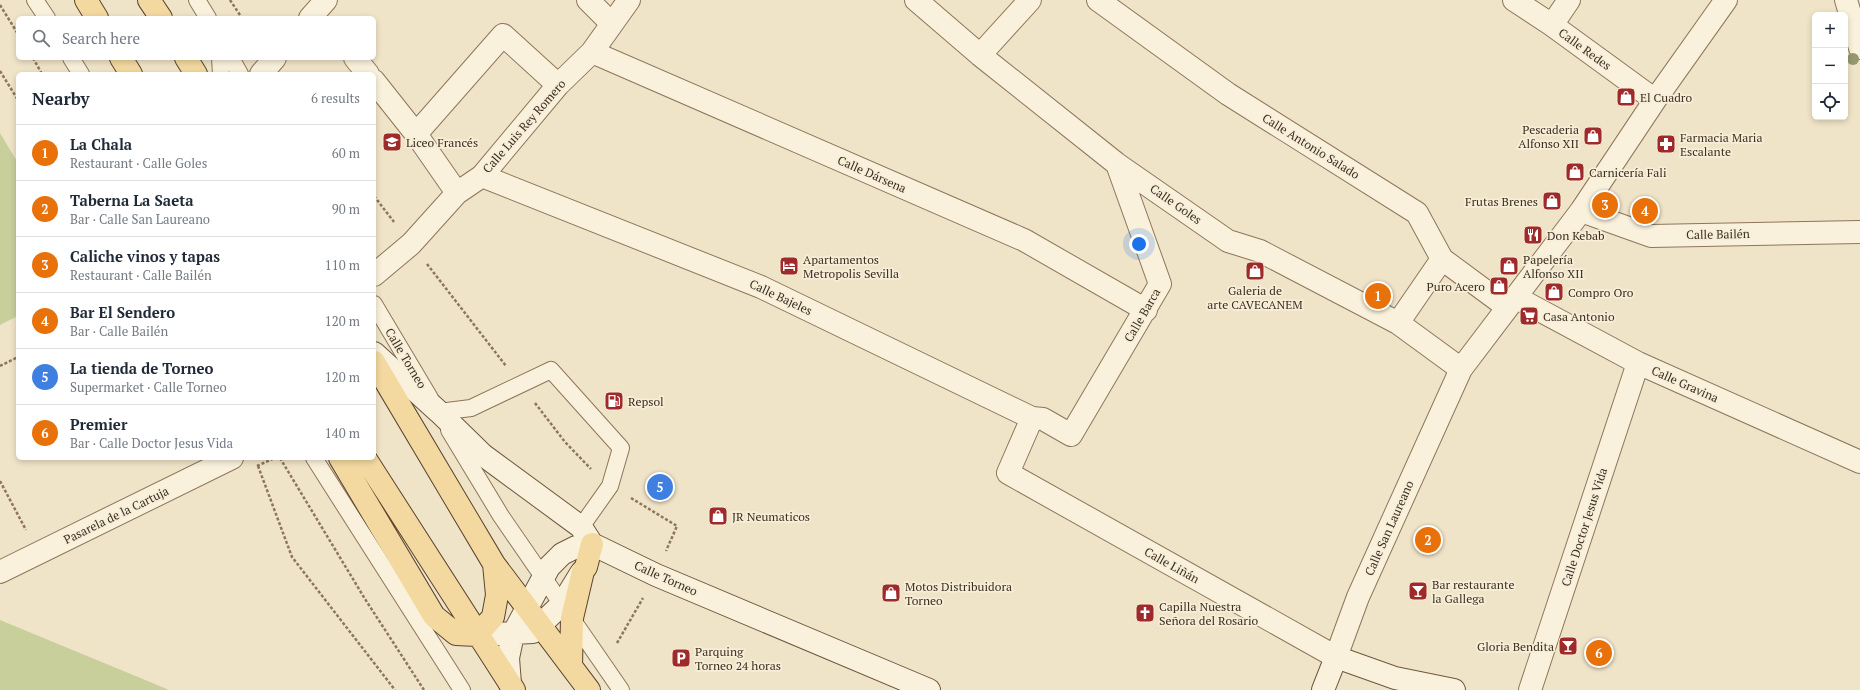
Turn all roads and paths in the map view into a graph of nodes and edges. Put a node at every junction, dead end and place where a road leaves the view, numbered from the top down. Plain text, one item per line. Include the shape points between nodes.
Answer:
1 (36, 0) edge
2 (86, 0) edge
3 (150, 0) edge
4 (197, 0) edge
5 (230, 0) edge
6 (326, 0) edge
7 (588, 0) edge
8 (629, 0) edge
9 (916, 0) edge
10 (1030, 0) edge
11 (1098, 0) edge
12 (1514, 0) edge
13 (1569, 0) edge
14 (1726, 0) edge
15 (1846, 0) edge
16 (0, 5) edge
17 (46, 16) edge
18 (96, 16) edge
19 (160, 16) edge
20 (207, 16) edge
21 (241, 16) edge
22 (312, 16) edge
23 (611, 23) junction
24 (1552, 25) junction
25 (16, 31) edge
26 (1860, 48) edge
27 (592, 52) junction
28 (980, 55) junction
29 (34, 60) edge
30 (72, 60) edge
31 (114, 60) edge
32 (122, 60) edge
33 (187, 60) edge
34 (220, 60) edge
35 (232, 60) edge
36 (273, 60) edge
37 (357, 60) edge
38 (0, 71) edge
39 (41, 72) edge
40 (80, 72) edge
41 (118, 72) edge
42 (130, 72) edge
43 (195, 72) edge
44 (221, 72) edge
45 (239, 72) edge
46 (263, 72) edge
47 (366, 72) edge
48 (376, 84) edge
49 (558, 85) junction
50 (16, 97) edge
51 (1655, 100) junction
52 (416, 134) junction
53 (1117, 164) junction
54 (482, 176) junction
55 (457, 193) junction
56 (1581, 211) junction
57 (1860, 232) edge
58 (1442, 259) junction
59 (376, 273) edge
60 (1511, 302) junction
61 (376, 307) edge
62 (1146, 310) junction
63 (1398, 323) junction
64 (376, 355) edge
65 (16, 358) edge
66 (1638, 363) junction
67 (376, 365) edge
68 (0, 366) edge
69 (1461, 369) junction
70 (439, 412) junction
71 (1032, 418) junction
72 (1071, 435) joint
73 (228, 460) edge
74 (281, 460) edge
75 (315, 460) edge
76 (341, 460) edge
77 (366, 460) edge
78 (256, 462) dead end
79 (1860, 462) edge
80 (0, 481) edge
81 (677, 526) dead end
82 (28, 532) dead end
83 (587, 536) junction
84 (494, 564) junction
85 (0, 572) edge
86 (656, 575) junction
87 (543, 577) junction
88 (528, 607) junction
89 (567, 611) junction
90 (541, 625) junction
91 (513, 634) junction
92 (477, 635) junction
93 (1336, 657) junction
94 (602, 662) junction
95 (571, 666) junction
96 (512, 687) edge
97 (395, 690) edge
98 (424, 690) edge
99 (462, 690) edge
100 (589, 690) edge
101 (622, 690) edge
102 (929, 690) edge
103 (1323, 690) edge
104 (1454, 690) edge
105 (1530, 690) edge

1 - 17 lane
2 - 18 main road
3 - 19 main road
4 - 20 lane
5 - 21 path
6 - 22 street
7 - 23 street
8 - 23 street, Calle Luis Rey Romero
9 - 28 street, Calle Goles
10 - 28 street
11 - 58 street, Calle Antonio Salado via 1228,94 1418,213
12 - 24 street, Calle Redes
13 - 24 street
14 - 51 street, Calle San Laureano
15 - 26 street
16 - 25 path
23 - 27 street, Calle Luis Rey Romero
24 - 51 street, Calle Redes
27 - 49 street, Calle Luis Rey Romero
27 - 62 street, Calle Dársena via 1024,240
28 - 53 street, Calle Goles
29 - 39 path
30 - 40 lane
31 - 41 lane
32 - 42 main road
33 - 43 main road
34 - 44 lane
35 - 45 lane
36 - 46 street
37 - 47 street
38 - 50 path
48 - 52 street
49 - 52 street via 504,35
49 - 54 street, Calle Luis Rey Romero
51 - 56 street, Calle San Laureano
52 - 55 street
53 - 62 street, Calle Barca via 1160,284
53 - 63 street, Calle Goles via 1228,241 1260,251
54 - 55 street, Calle Luis Rey Romero
54 - 71 street, Calle Bajeles via 760,286
55 - 59 street, Calle Luis Rey Romero via 411,244
56 - 57 street, Calle Bailén via 1651,236
56 - 60 street, Calle San Laureano
58 - 60 street, Calle Antonio Salado
58 - 63 street
60 - 66 street, Calle Gravina
60 - 69 street, Calle San Laureano
61 - 70 lane, Calle Torneo
62 - 72 street, Calle Barca
63 - 69 street, Calle Goles
64 - 70 street, Calle Torneo
65 - 68 path
66 - 79 street, Calle Gravina
66 - 105 street, Calle Doctor Jesus Vida
67 - 84 main road
69 - 93 street, Calle San Laureano via 1358,597
70 - 83 street, Calle Torneo via 483,455
70 - 83 lane via 471,408 552,370 621,448 610,486
70 - 87 lane, Calle Torneo via 501,516
71 - 72 street, Calle Bajeles via 1043,419
71 - 93 street, Calle Liñán via 1008,473
73 - 85 street, Pasarela de la Cartuja
74 - 98 path
75 - 99 lane
76 - 92 main road via 434,616 456,634
77 - 92 main road
78 - 97 path via 292,557
80 - 82 path
81 - 86 path
83 - 86 street, Calle Torneo
83 - 87 street via 576,547 562,554
83 - 89 main road via 586,567
84 - 88 main road
84 - 92 main road via 497,595 493,617
86 - 94 path via 609,657
86 - 102 street, Calle Torneo
87 - 88 street
87 - 89 lane, Calle Torneo
88 - 90 main road
88 - 91 street
89 - 90 street
89 - 94 lane, Calle Torneo
89 - 95 main road
90 - 91 street via 533,632
90 - 95 main road
91 - 92 street
91 - 96 street via 508,658
92 - 96 main road
93 - 103 street, Calle San Laureano
93 - 104 street, Calle Liñán via 1395,678
94 - 101 lane, Calle Torneo
95 - 100 main road

